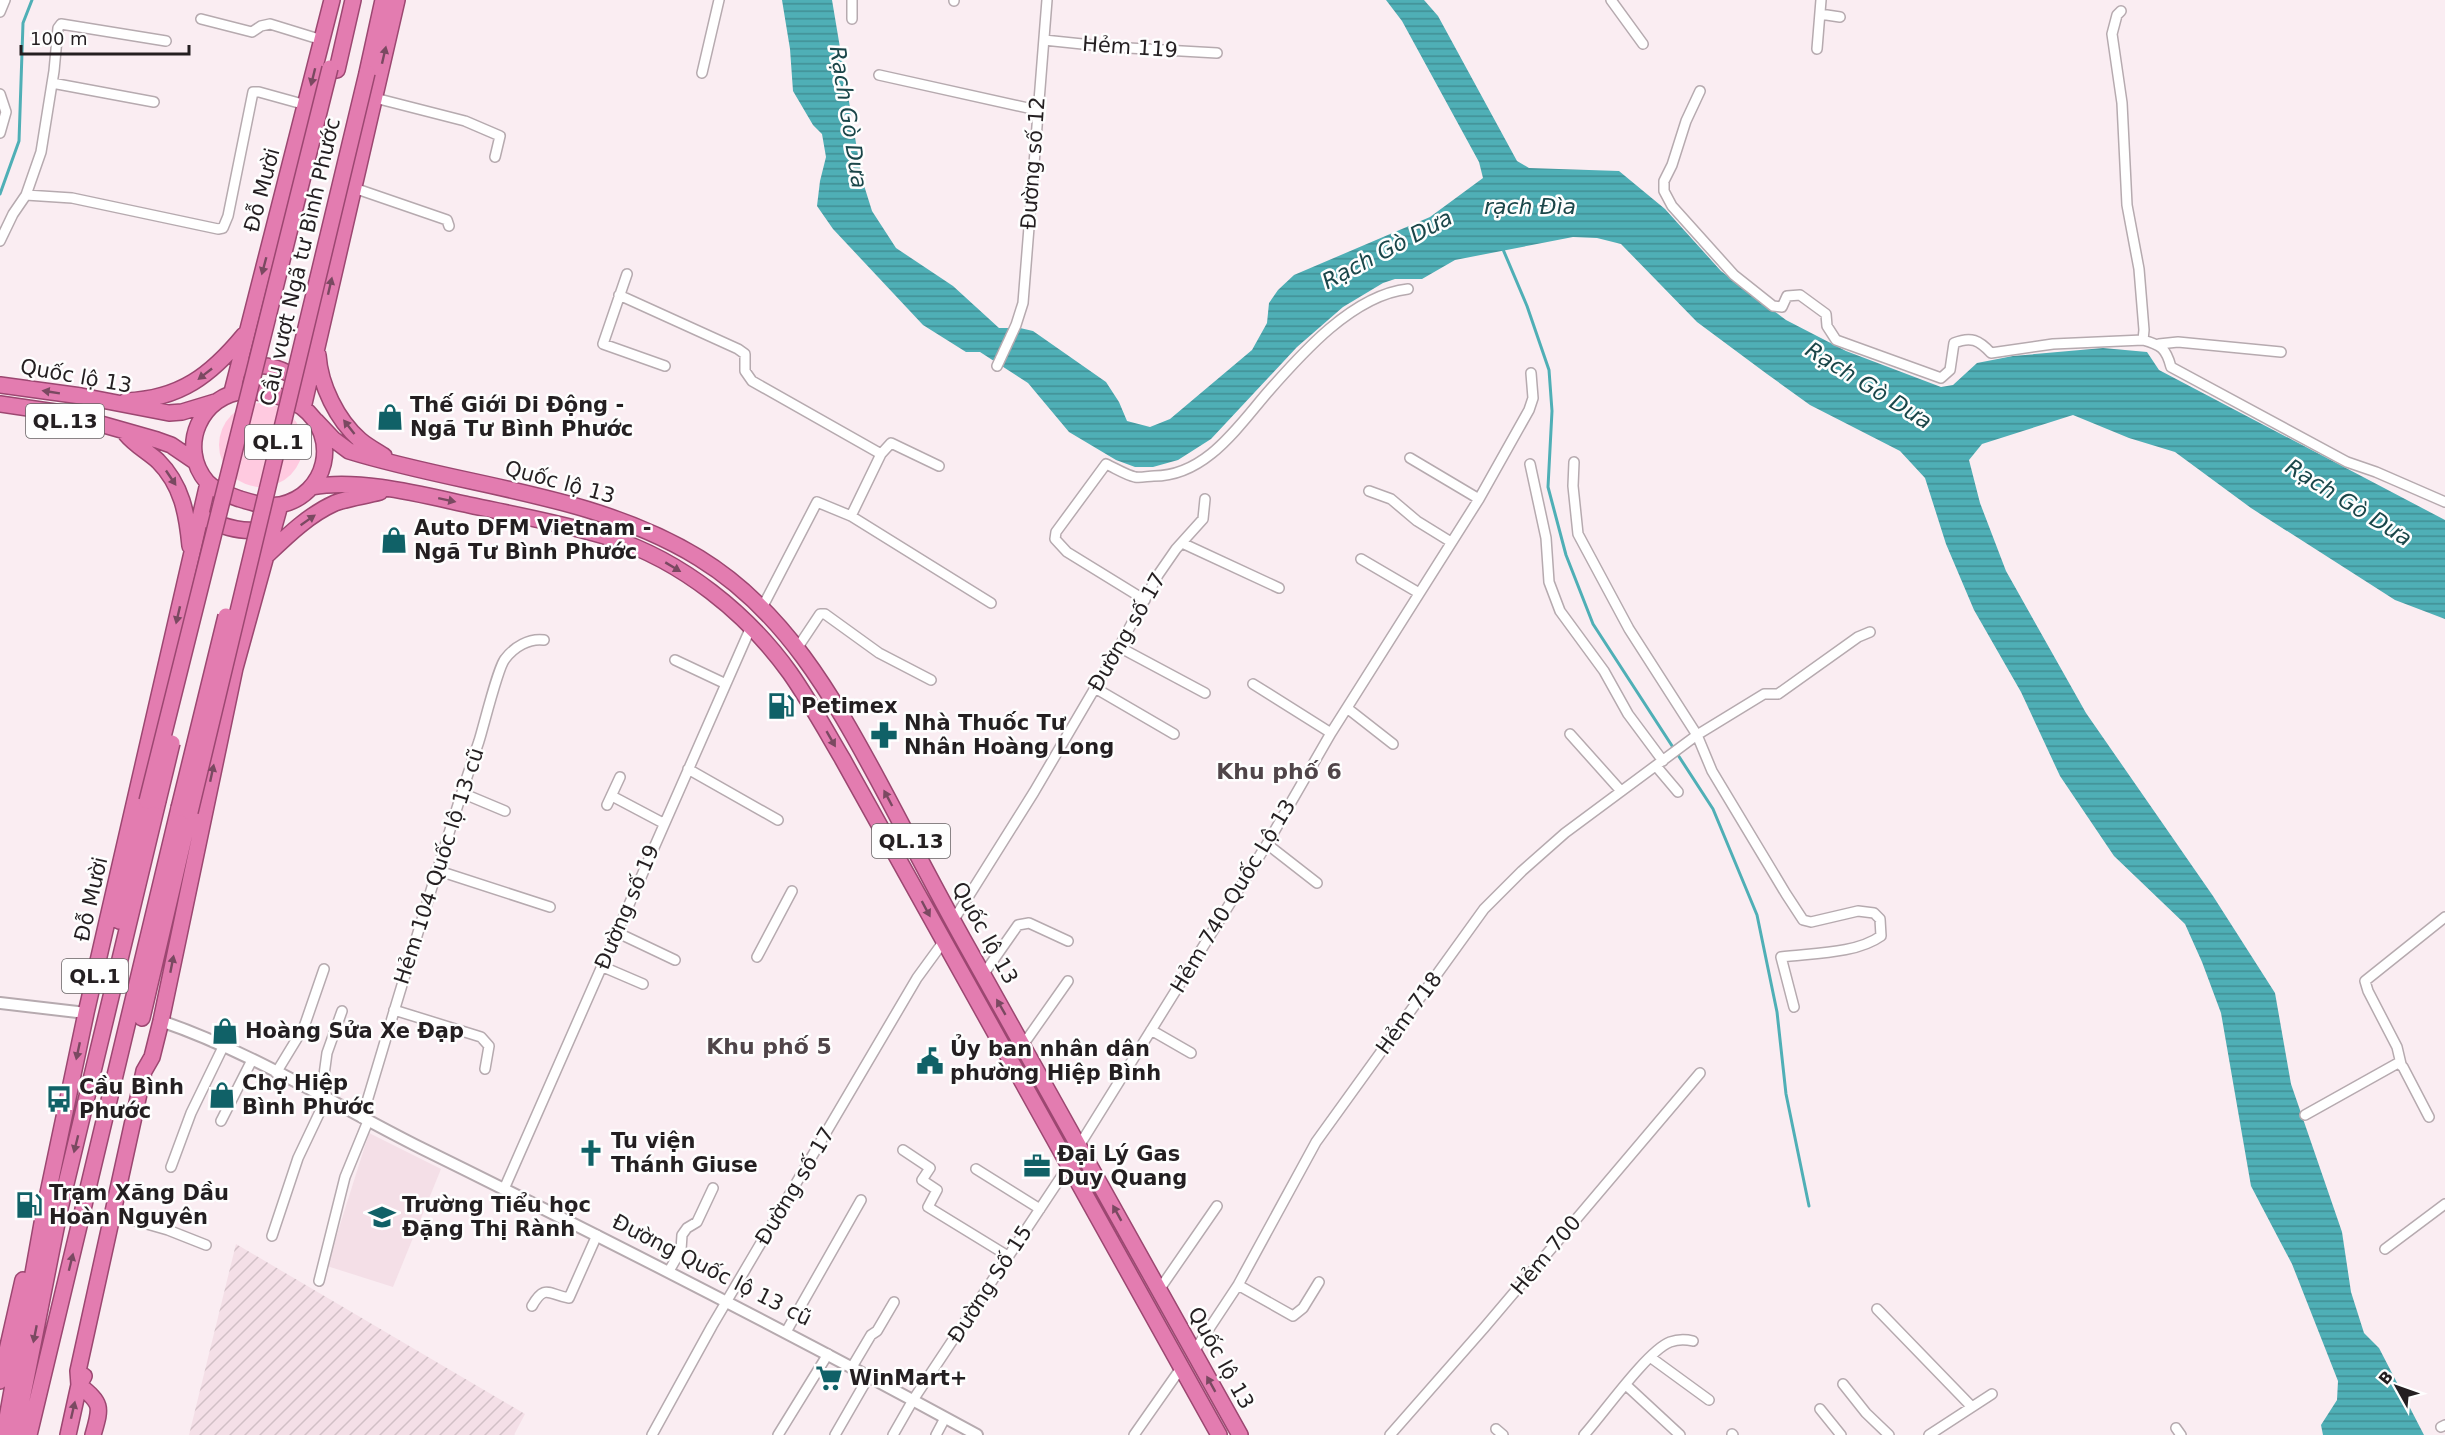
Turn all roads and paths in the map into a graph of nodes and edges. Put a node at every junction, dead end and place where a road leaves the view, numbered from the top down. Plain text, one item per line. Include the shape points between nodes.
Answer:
1 (332, 0) edge
2 (345, 0) edge
3 (352, 0) edge
4 (376, 0) edge
5 (383, 0) edge
6 (397, 0) edge
7 (717, 0) edge
8 (852, 0) edge
9 (1047, 0) edge
10 (1611, 0) edge
11 (1821, 0) edge
12 (2121, 11) dead end
13 (1820, 14) junction
14 (1840, 17) dead end
15 (201, 19) dead end
16 (852, 19) dead end
17 (322, 40) junction
18 (1044, 40) junction
19 (166, 41) dead end
20 (1643, 44) dead end
21 (1817, 50) dead end
22 (1217, 53) dead end
23 (333, 69) junction
24 (363, 72) junction
25 (702, 73) dead end
26 (879, 75) dead end
27 (52, 83) junction
28 (1700, 91) dead end
29 (0, 94) edge
30 (375, 98) junction
31 (154, 102) dead end
32 (306, 105) junction
33 (1037, 110) junction
34 (0, 133) edge
35 (495, 157) dead end
36 (354, 188) junction
37 (26, 195) junction
38 (449, 226) dead end
39 (0, 242) edge
40 (627, 274) dead end
41 (1408, 289) dead end
42 (619, 295) junction
43 (246, 333) junction
44 (2143, 340) junction
45 (317, 343) junction
46 (2159, 344) junction
47 (2281, 352) dead end
48 (665, 366) dead end
49 (997, 366) dead end
50 (237, 371) junction
51 (1531, 373) dead end
52 (0, 385) edge
53 (308, 385) junction
54 (232, 392) junction
55 (102, 401) junction
56 (215, 402) junction
57 (0, 404) edge
58 (303, 408) junction
59 (0, 410) edge
60 (316, 422) junction
61 (131, 435) junction
62 (881, 454) junction
63 (1410, 458) dead end
64 (196, 462) junction
65 (1574, 462) dead end
66 (394, 463) junction
67 (1530, 464) dead end
68 (939, 466) dead end
69 (208, 483) junction
70 (312, 487) junction
71 (389, 490) junction
72 (1369, 491) dead end
73 (1205, 499) dead end
74 (1479, 499) junction
75 (2445, 502) edge
76 (280, 505) junction
77 (851, 516) junction
78 (202, 517) junction
79 (273, 525) junction
80 (1451, 542) junction
81 (1182, 543) junction
82 (191, 558) junction
83 (264, 558) junction
84 (1361, 559) dead end
85 (1279, 588) dead end
86 (1419, 593) junction
87 (1145, 600) junction
88 (991, 603) dead end
89 (762, 608) junction
90 (751, 627) junction
91 (1870, 632) dead end
92 (544, 640) dead end
93 (798, 647) junction
94 (1119, 647) junction
95 (675, 660) dead end
96 (931, 680) dead end
97 (726, 684) junction
98 (1253, 684) dead end
99 (1095, 688) junction
100 (1205, 693) dead end
101 (1347, 708) junction
102 (1331, 733) junction
103 (1174, 734) dead end
104 (1570, 734) dead end
105 (1697, 735) junction
106 (1394, 744) dead end
107 (1660, 763) junction
108 (688, 769) junction
109 (620, 777) dead end
110 (1621, 791) junction
111 (1678, 792) dead end
112 (462, 793) junction
113 (612, 796) junction
114 (153, 801) joint
115 (607, 805) dead end
116 (505, 811) dead end
117 (778, 820) dead end
118 (663, 823) junction
119 (1267, 844) junction
120 (436, 870) junction
121 (1317, 883) dead end
122 (792, 891) dead end
123 (549, 907) dead end
124 (2445, 917) edge
125 (953, 921) junction
126 (616, 932) junction
127 (944, 941) junction
128 (1068, 941) dead end
129 (757, 957) dead end
130 (675, 960) dead end
131 (602, 966) junction
132 (324, 969) dead end
133 (983, 975) junction
134 (1068, 981) dead end
135 (643, 984) dead end
136 (0, 1003) edge
137 (1794, 1007) dead end
138 (394, 1010) junction
139 (342, 1011) dead end
140 (97, 1015) junction
141 (136, 1017) junction
142 (161, 1022) junction
143 (1151, 1030) junction
144 (1023, 1045) junction
145 (223, 1047) junction
146 (1191, 1053) dead end
147 (152, 1057) junction
148 (252, 1060) junction
149 (2401, 1064) junction
150 (485, 1069) dead end
151 (276, 1073) junction
152 (1700, 1073) dead end
153 (321, 1096) junction
154 (2305, 1115) dead end
155 (2429, 1117) dead end
156 (365, 1119) junction
157 (221, 1121) dead end
158 (1079, 1146) junction
159 (903, 1150) dead end
160 (1069, 1165) junction
161 (171, 1167) dead end
162 (976, 1169) dead end
163 (713, 1188) dead end
164 (504, 1189) junction
165 (861, 1200) dead end
166 (2445, 1204) edge
167 (1217, 1206) dead end
168 (1040, 1209) junction
169 (51, 1212) junction
170 (119, 1216) junction
171 (597, 1235) junction
172 (272, 1236) dead end
173 (206, 1245) dead end
174 (2385, 1249) dead end
175 (1008, 1256) junction
176 (669, 1271) junction
177 (319, 1281) dead end
178 (1319, 1282) dead end
179 (1238, 1285) junction
180 (1159, 1290) junction
181 (727, 1300) junction
182 (894, 1302) dead end
183 (532, 1306) dead end
184 (1877, 1309) dead end
185 (786, 1332) junction
186 (1693, 1341) dead end
187 (1193, 1353) junction
188 (828, 1354) junction
189 (1650, 1357) junction
190 (852, 1367) junction
191 (1181, 1368) junction
192 (869, 1376) junction
193 (0, 1381) edge
194 (1843, 1384) dead end
195 (79, 1385) junction
196 (1626, 1385) junction
197 (1992, 1394) dead end
198 (24, 1399) junction
199 (913, 1400) junction
200 (1708, 1400) dead end
201 (1971, 1406) junction
202 (1820, 1409) dead end
203 (945, 1418) junction
204 (4, 1435) edge
205 (15, 1435) edge
206 (29, 1435) edge
207 (68, 1435) edge
208 (93, 1435) edge
209 (652, 1435) edge
210 (778, 1435) edge
211 (835, 1435) edge
212 (893, 1435) edge
213 (936, 1435) edge
214 (977, 1435) edge
215 (1134, 1435) edge
216 (1219, 1435) edge
217 (1240, 1435) edge
218 (1390, 1435) edge
219 (1584, 1435) edge
220 (1680, 1435) edge
221 (1841, 1435) edge
222 (1889, 1435) edge
223 (1929, 1435) edge

1 - 17 highway, Đỗ Mười
2 - 23 highway, QL.1
3 - 23 highway, QL.1
4 - 24 highway, QL.1
5 - 24 highway, QL.1
30 -> 6 highway, QL.1
7 - 25 street
8 - 16 street
9 - 18 street, Đường số 12
10 - 20 street
11 - 13 street
12 - 44 street via 2112,34 2122,103 2127,205 2139,269
13 - 14 street
13 - 21 street
15 - 17 street via 252,32 270,24
17 -> 32 highway, Đỗ Mười
18 - 22 street, Hẻm 119
18 - 33 street, Đường số 12
19 - 27 street via 61,24
23 - 114 highway, Cầu vượt Ngã tư Bình Phước / QL.1, bridge
24 - 141 highway, Cầu vượt Ngã tư Bình Phước / QL.1, bridge
26 - 33 street
27 - 31 street
27 - 37 street via 41,152
28 - 44 street via 1664,181 1664,191 1672,206 1734,275 1773,306 1782,307 1787,296 1800,295 1826,314 1827,326 1836,340 1941,378 1950,370 1954,343 1964,339 1973,338 1991,353 2053,344
29 - 34 street via 6,112
30 - 35 street via 465,121 500,136
30 - 36 highway, QL.1
32 - 37 street via 253,93 224,228 72,198
32 -> 43 highway, Đỗ Mười
33 - 49 street, Đường số 12 via 1023,303
36 - 38 street via 433,214 447,220
45 -> 36 highway, QL.1
37 - 39 street
40 - 42 street
41 - 87 street via 1382,294 1346,315 1313,343 1231,435 1203,460 1165,476 1135,477 1106,464 1056,532 1055,539 1067,552
42 - 48 street via 603,344
42 - 62 street via 738,349 745,354 745,371 752,381
43 - 50 highway, Đỗ Mười
43 -> 55 highway via 210,371 179,391 150,399
44 - 46 street
45 - 53 highway, QL.1
66 -> 45 highway via 361,442 346,425 324,387
46 - 47 street via 2178,342
46 - 75 street via 2171,367 2189,378 2347,462
50 - 53 highway via 253,365 279,368
50 - 54 highway, Đỗ Mười
51 - 74 street, Hẻm 740 Quốc Lộ 13 via 1533,398
55 -> 52 highway, Quốc lộ 13 / QL.13
53 - 58 highway, QL.1
54 - 56 highway, QL.13
54 - 58 highway, QL.13 via 280,396
55 - 56 highway, Quốc lộ 13 / QL.13 via 176,413
56 - 64 highway, QL.13 via 197,428
57 - 61 highway, Quốc lộ 13 / QL.13 via 62,413
58 - 60 highway, QL.13
59 - 61 highway, Quốc lộ 13 / QL.13
60 - 66 highway, Quốc lộ 13 / QL.13 via 349,451
60 - 70 highway, QL.13 via 324,441 325,457
61 - 64 highway, Quốc lộ 13 / QL.13 via 171,445
61 -> 82 highway via 159,462 178,489 186,512
62 - 68 street via 891,443
62 - 77 street
63 - 74 street
64 - 69 highway, QL.13
65 - 105 street via 1578,534 1629,629
66 - 89 highway, Quốc lộ 13 / QL.13 via 545,498 642,528 700,559
67 - 107 street via 1546,538 1548,582 1560,611 1604,671
69 - 76 highway via 246,501
69 - 78 highway, Đỗ Mười / QL.1
70 - 71 highway, Quốc lộ 13 / QL.13 via 340,483
70 - 76 highway, QL.13
83 -> 71 highway via 291,532 328,507
71 -> 90 highway, Quốc lộ 13 / QL.13 via 612,538 684,574
72 - 80 street via 1391,499
73 - 81 street, Đường số 17 via 1203,519
74 - 80 street, Hẻm 740 Quốc Lộ 13
76 - 79 highway
77 - 88 street
77 - 89 street via 817,502
78 - 79 highway via 247,530
78 - 82 highway, Đỗ Mười / QL.1
79 - 83 highway
80 - 86 street, Hẻm 740 Quốc Lộ 13
81 - 85 street
81 - 87 street, Đường số 17
82 -> 140 highway, Đỗ Mười / QL.1
142 -> 83 highway via 235,668
84 - 86 street
86 - 101 street, Hẻm 740 Quốc Lộ 13
87 - 94 street, Đường số 17
89 - 93 highway, Quốc lộ 13 / QL.13
90 - 97 street, Đường số 19
90 -> 127 highway, Quốc lộ 13 / QL.13 via 789,673 820,721
91 - 105 street, Hẻm 718 via 1778,694 1764,694
92 - 112 street, Hẻm 104 Quốc lộ 13 cũ via 535,639 515,648 503,660
93 - 96 street via 820,614 825,614 879,653
125 -> 93 highway, Quốc lộ 13 / QL.13 via 854,735
94 - 99 street, Đường số 17
94 - 100 street
95 - 97 street
97 - 108 street, Đường số 19
98 - 102 street
99 - 103 street
99 - 125 street, Đường số 17
101 - 102 street, Hẻm 740 Quốc Lộ 13
101 - 106 street
102 - 119 street, Hẻm 740 Quốc Lộ 13
104 - 110 street
105 - 107 street, Hẻm 718
105 - 137 street via 1749,835 1803,920 1811,922 1858,911 1874,913 1880,919 1881,936 1871,944 1781,957
107 - 110 street, Hẻm 718
107 - 111 street
108 - 117 street
108 - 118 street, Đường số 19
109 - 113 street
110 - 179 street, Hẻm 718 via 1556,841 1484,909 1316,1142
112 - 116 street
112 - 120 street, Hẻm 104 Quốc lộ 13 cũ
113 - 115 street
113 - 118 street
114 - 140 highway, Đỗ Mười / QL.1
118 - 126 street, Đường số 19
119 - 121 street
119 - 143 street, Hẻm 740 Quốc Lộ 13
120 - 123 street
120 - 138 street, Hẻm 104 Quốc lộ 13 cũ
122 - 129 street
124 - 149 street via 2365,981 2397,1047
125 - 133 highway, Quốc lộ 13 / QL.13
126 - 130 street
126 - 131 street, Đường số 19
127 - 160 highway, Quốc lộ 13 / QL.13
127 - 181 street, Đường số 17 via 917,978
128 - 133 street via 1029,923 1017,925
131 - 135 street
131 - 164 street, Đường số 19
132 - 151 street via 304,1027
144 -> 133 highway, Quốc lộ 13 / QL.13
134 - 144 street
136 - 140 street
138 - 150 street via 481,1037 489,1046
138 - 156 street, Hẻm 104 Quốc lộ 13 cũ
139 - 153 street via 327,1053
140 -> 169 highway, Đỗ Mười / QL.1
140 -> 169 highway, Đỗ Mười / QL.1 via 51,1177
141 - 142 highway, Đường Quốc lộ 13 cũ
198 -> 141 highway, QL.1
142 - 145 street, Đường Quốc lộ 13 cũ
142 - 147 highway
143 - 146 street
143 - 158 street, Hẻm 740 Quốc Lộ 13
144 - 158 highway, Quốc lộ 13 / QL.13
145 - 148 street, Đường Quốc lộ 13 cũ
145 - 161 street via 191,1113
147 - 170 highway via 153,1072
147 - 195 highway via 144,1071 78,1371
148 - 151 street, Đường Quốc lộ 13 cũ
148 - 157 street
149 - 154 street via 2394,1064
149 - 155 street
151 - 153 street, Đường Quốc lộ 13 cũ
152 - 218 street, Hẻm 700
153 - 156 street, Đường Quốc lộ 13 cũ
153 - 172 street
156 - 164 street, Đường Quốc lộ 13 cũ
156 - 177 street, Hẻm 104 Quốc lộ 13 cũ via 342,1187
180 -> 158 highway, Quốc lộ 13 / QL.13
159 - 175 street via 930,1168 922,1180 937,1190 928,1207
160 - 168 street, Đường Số 15
160 - 191 highway, Quốc lộ 13 / QL.13
162 - 168 street
163 - 176 street via 697,1222 682,1235 681,1250
164 - 171 street, Đường Quốc lộ 13 cũ
165 - 185 street
166 - 174 street
167 - 180 street
168 - 175 street, Đường Số 15
169 - 193 highway, QL.1 via 29,1248
169 -> 198 highway, Đỗ Mười / QL.1
170 - 173 street
170 - 195 highway via 86,1372
171 - 176 street, Đường Quốc lộ 13 cũ
171 - 183 street via 569,1298 547,1291 540,1293
175 - 199 street, Đường Số 15
176 - 181 street, Đường Quốc lộ 13 cũ
178 - 179 street via 1303,1308 1293,1316
179 - 187 street, Hẻm 718
180 - 187 highway, Quốc lộ 13 / QL.13
181 - 185 street, Đường Quốc lộ 13 cũ
181 - 209 street, Đường số 17
182 - 190 street
184 - 201 street
185 - 188 street, Đường Quốc lộ 13 cũ
186 - 189 street via 1670,1342
217 -> 187 highway, Quốc lộ 13 / QL.13
188 - 190 street, Đường Quốc lộ 13 cũ
188 - 210 street
189 - 196 street
189 - 200 street
190 - 192 street, Đường Quốc lộ 13 cũ
191 - 215 street
191 - 216 highway, Quốc lộ 13 / QL.13
192 - 199 street, Đường Quốc lộ 13 cũ
192 - 211 street
194 - 222 street
207 -> 195 highway
195 - 208 highway via 99,1404
196 - 219 street
196 - 220 street
197 - 201 street
198 - 204 highway, QL.1
198 - 205 highway, QL.1
198 - 206 highway, QL.1
199 - 203 street, Đường Quốc lộ 13 cũ
199 - 212 street, Đường Số 15
201 - 223 street
202 - 221 street
203 - 213 street
203 - 214 street, Đường Quốc lộ 13 cũ

